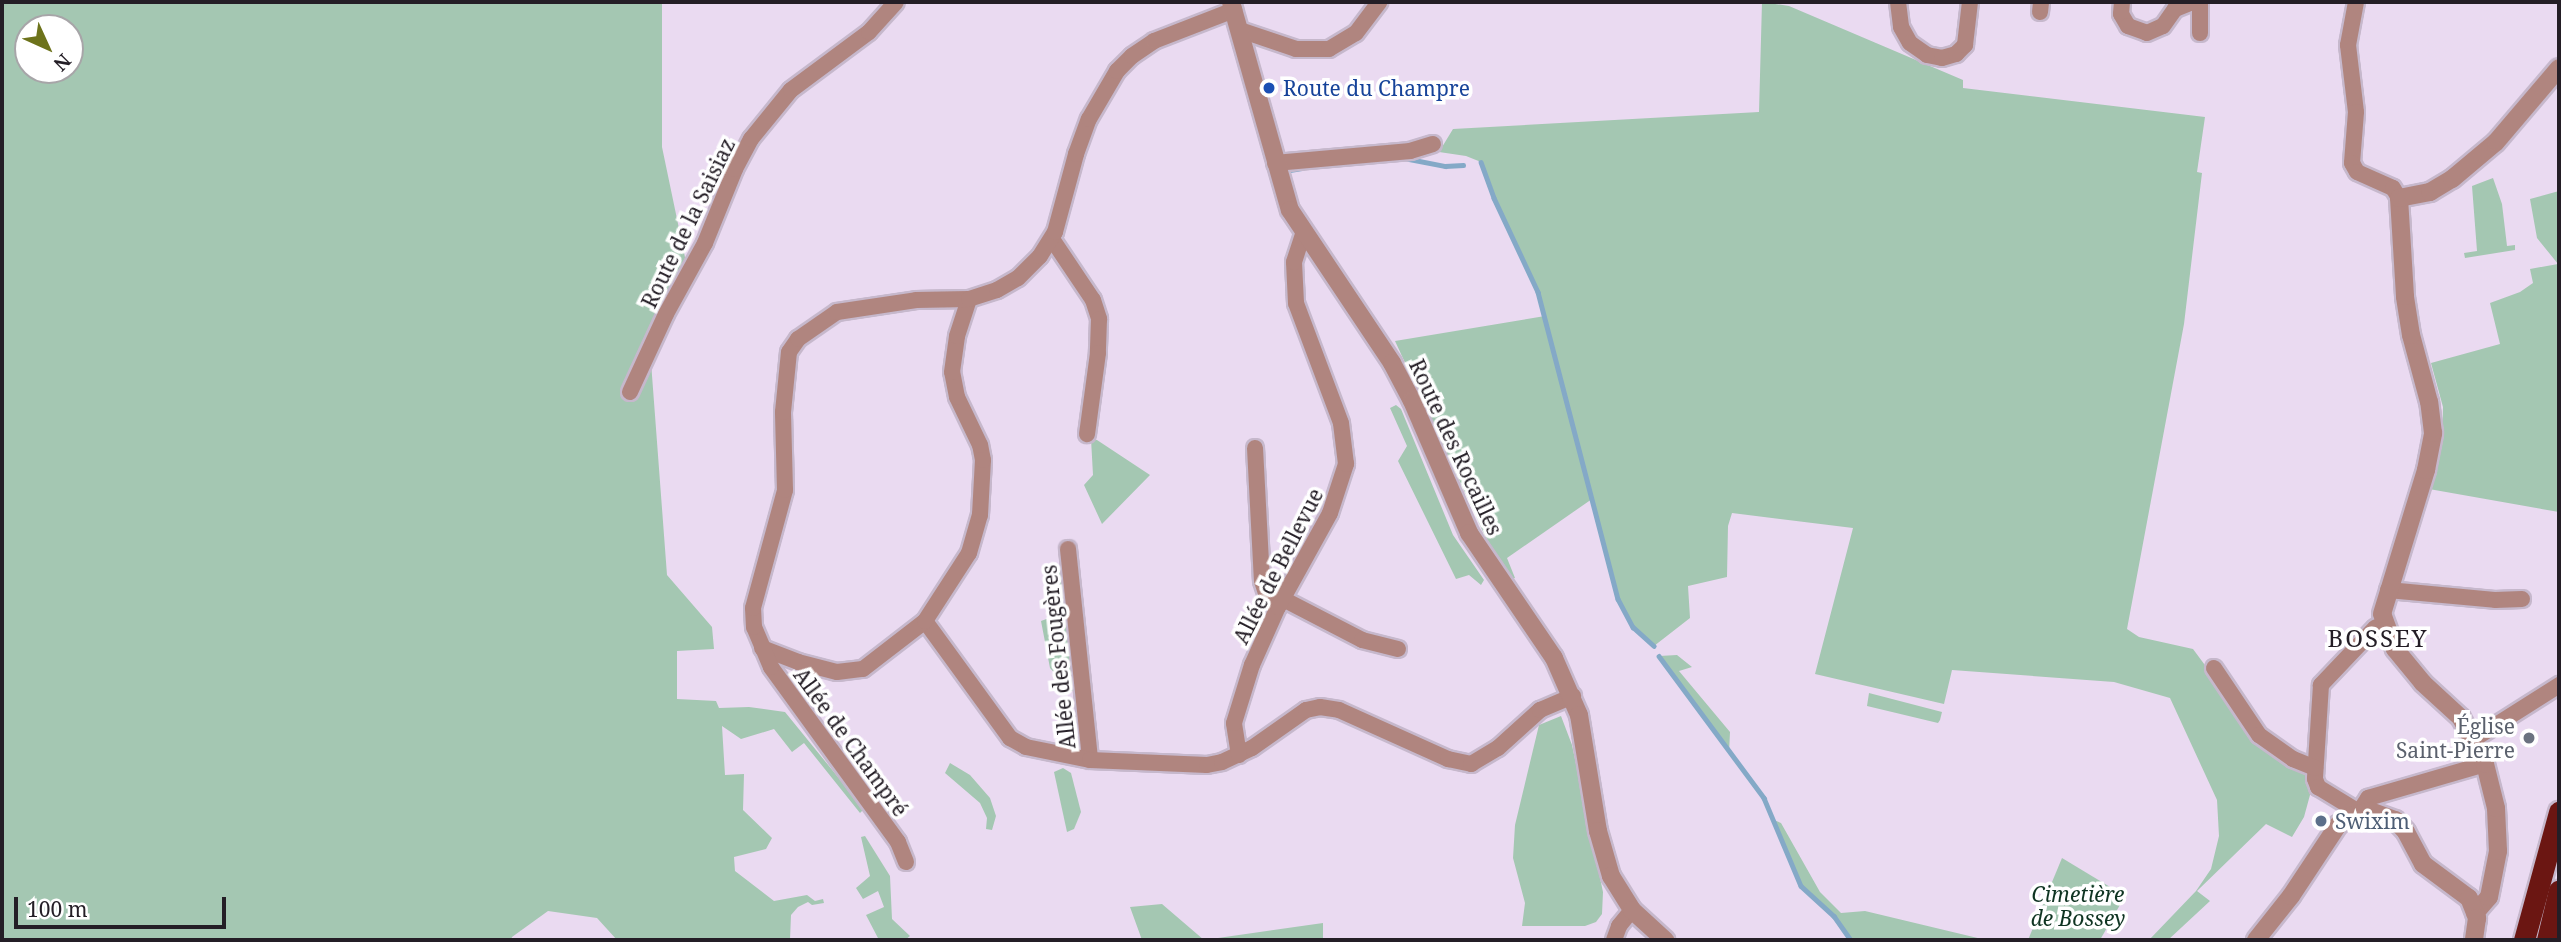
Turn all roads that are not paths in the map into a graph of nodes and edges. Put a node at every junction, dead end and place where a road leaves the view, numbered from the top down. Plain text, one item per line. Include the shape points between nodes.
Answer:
1 (896, 2) edge
2 (1378, 2) edge
3 (1898, 2) edge
4 (1970, 2) edge
5 (2122, 2) edge
6 (2192, 2) edge
7 (2200, 2) edge
8 (2356, 2) edge
9 (1232, 6) edge
10 (1240, 30) junction
11 (2200, 33) dead end
12 (2559, 68) edge
13 (1433, 144) dead end
14 (1275, 163) junction
15 (2399, 198) junction
16 (1304, 235) junction
17 (1052, 239) junction
18 (968, 299) junction
19 (630, 392) dead end
20 (1087, 434) dead end
21 (1255, 448) dead end
22 (1068, 549) dead end
23 (2388, 590) junction
24 (2522, 599) dead end
25 (1280, 603) junction
26 (925, 621) junction
27 (2385, 623) junction
28 (762, 648) junction
29 (1398, 649) dead end
30 (2214, 668) dead end
31 (2559, 685) edge
32 (1573, 696) junction
33 (2474, 739) junction
34 (1239, 755) junction
35 (1090, 760) junction
36 (2485, 764) junction
37 (2315, 768) junction
38 (2359, 812) junction
39 (2559, 812) edge
40 (906, 862) dead end
41 (2559, 890) edge
42 (2471, 904) junction
43 (1632, 910) junction
44 (1614, 940) edge
45 (1665, 940) edge
46 (2256, 940) edge
47 (2474, 940) edge
48 (2524, 940) edge
49 (2547, 940) edge

1 - 19 street, Route de la Saisiaz via 869,32 791,90 749,142 705,243
2 - 10 street via 1356,33 1329,49 1296,49
3 - 4 street via 1900,27 1910,43 1927,55 1942,58 1965,45
5 - 6 street via 2121,14 2128,26 2147,33 2163,26 2175,9
7 - 11 street
8 - 15 street via 2348,45 2357,112 2353,167 2393,188
9 - 10 street, Route des Rocailles
9 - 17 street via 1156,40 1117,71 1089,119
10 - 14 street, Route des Rocailles
12 - 15 street via 2496,142 2452,179 2430,192
13 - 14 street via 1410,151
14 - 16 street, Route des Rocailles via 1290,210
15 - 23 street via 2405,296 2432,433 2426,470
16 - 25 street, Allée de Bellevue via 1294,262 1296,303 1341,423 1346,464 1330,513
16 - 32 street, Route des Rocailles via 1398,373 1469,533 1544,638
17 - 18 street, Allée de Champré via 1018,278
17 - 20 street via 1098,313 1098,353
18 - 26 street via 952,372 957,397 981,452 982,503 969,553
18 - 28 street, Allée de Champré via 916,300 843,310 825,318 792,346 783,412 785,490 753,608
21 - 25 street via 1262,581 1266,597
22 - 35 street, Allée des Fougères
23 - 24 street
23 - 27 street
25 - 29 street via 1362,640
25 - 34 street, Allée de Bellevue via 1236,712 1233,730
26 - 28 street via 876,661 852,672 819,668
26 - 35 street via 1010,737 1027,747
27 - 33 street via 2395,649 2423,683 2454,710
27 - 37 street via 2321,685
28 - 40 street, Allée de Champré via 790,696 898,842
30 - 37 street via 2259,735
31 - 33 street
32 - 34 street via 1540,710 1487,757 1471,764 1448,759 1339,710 1320,707 1301,713
32 - 43 street, Route des Rocailles via 1598,831 1611,876
33 - 36 street
34 - 35 street via 1207,765
36 - 38 street via 2368,798
36 - 42 street via 2496,808 2496,858 2489,897
37 - 38 street via 2318,787
38 - 42 street via 2381,813 2395,820 2423,864
38 - 46 street via 2337,825
39 - 48 highway
41 - 49 highway
42 - 47 street via 2477,928
43 - 44 street
43 - 45 street, Route des Rocailles

